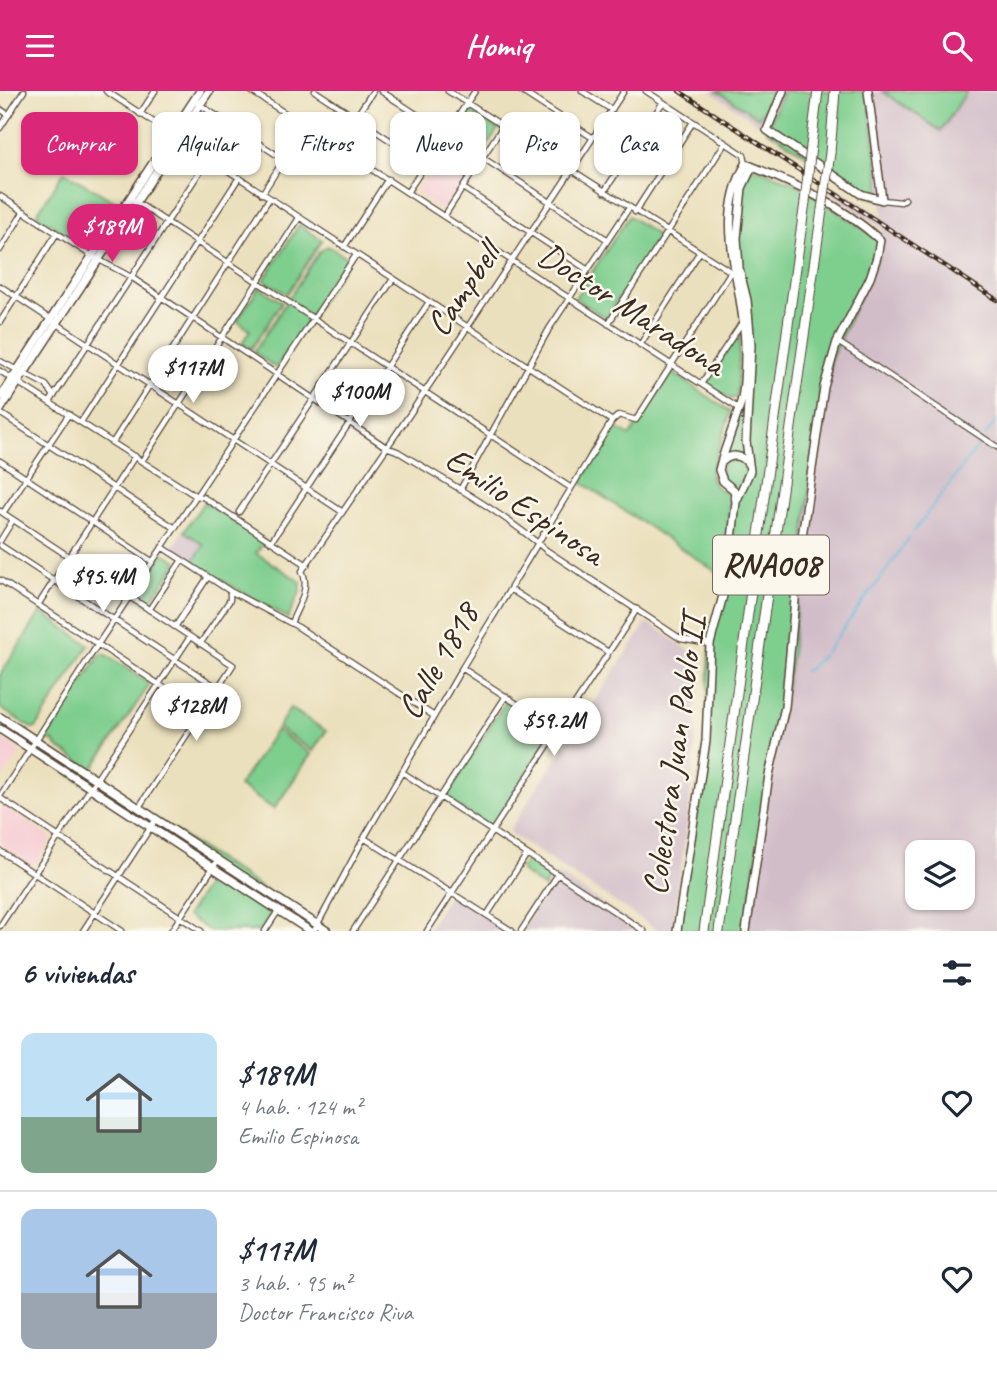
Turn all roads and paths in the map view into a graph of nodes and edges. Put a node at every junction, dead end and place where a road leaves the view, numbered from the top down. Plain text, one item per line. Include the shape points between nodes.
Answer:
1 (24, 91) edge
2 (106, 91) edge
3 (155, 91) edge
4 (200, 91) edge
5 (209, 91) edge
6 (251, 91) edge
7 (315, 91) edge
8 (373, 91) edge
9 (381, 91) edge
10 (448, 91) edge
11 (475, 91) edge
12 (521, 91) edge
13 (582, 91) edge
14 (624, 91) edge
15 (646, 91) edge
16 (783, 91) edge
17 (818, 91) edge
18 (835, 91) edge
19 (868, 91) edge
20 (663, 102) junction
21 (197, 103) junction
22 (467, 103) junction
23 (0, 109) edge
24 (612, 110) junction
25 (191, 112) edge
26 (283, 112) edge
27 (347, 112) edge
28 (358, 112) edge
29 (413, 112) edge
30 (461, 112) edge
31 (140, 114) junction
32 (9, 115) junction
33 (152, 122) edge
34 (693, 122) junction
35 (500, 125) edge
36 (0, 128) edge
37 (500, 132) edge
38 (593, 138) junction
39 (725, 143) junction
40 (275, 153) edge
41 (486, 153) edge
42 (580, 158) edge
43 (486, 160) edge
44 (749, 165) junction
45 (152, 171) edge
46 (376, 171) edge
47 (275, 173) edge
48 (198, 175) edge
49 (232, 175) edge
50 (419, 175) edge
51 (472, 175) edge
52 (569, 175) edge
53 (578, 175) edge
54 (238, 179) junction
55 (388, 179) junction
56 (463, 188) junction
57 (408, 191) junction
58 (604, 192) junction
59 (262, 194) junction
60 (0, 195) edge
61 (269, 199) junction
62 (905, 199) dead end
63 (133, 200) junction
64 (882, 200) junction
65 (550, 202) junction
66 (629, 208) junction
67 (24, 211) junction
68 (635, 212) junction
69 (445, 215) junction
70 (299, 218) junction
71 (167, 222) junction
72 (530, 232) junction
73 (667, 232) junction
74 (57, 233) junction
75 (608, 240) junction
76 (198, 241) junction
77 (344, 247) junction
78 (0, 250) edge
79 (699, 253) junction
80 (356, 255) junction
81 (96, 257) junction
82 (513, 260) junction
83 (229, 262) junction
84 (588, 270) junction
85 (735, 273) junction
86 (131, 277) junction
87 (393, 279) junction
88 (258, 281) junction
89 (0, 286) edge
90 (16, 297) junction
91 (162, 297) junction
92 (570, 298) junction
93 (429, 302) junction
94 (193, 317) junction
95 (313, 320) junction
96 (743, 320) junction
97 (54, 321) junction
98 (0, 322) edge
99 (608, 324) junction
100 (468, 327) junction
101 (222, 337) junction
102 (837, 342) junction
103 (88, 344) junction
104 (350, 344) junction
105 (640, 345) junction
106 (0, 361) edge
107 (118, 364) junction
108 (671, 365) junction
109 (528, 366) junction
110 (386, 367) junction
111 (0, 370) edge
112 (18, 375) junction
113 (276, 375) junction
114 (701, 384) junction
115 (150, 385) junction
116 (424, 392) junction
117 (0, 397) edge
118 (52, 399) junction
119 (313, 400) junction
120 (179, 404) junction
121 (738, 408) junction
122 (0, 412) edge
123 (69, 414) junction
124 (612, 421) junction
125 (81, 422) junction
126 (349, 423) junction
127 (490, 435) junction
128 (234, 440) junction
129 (113, 442) junction
130 (48, 445) junction
131 (386, 447) junction
132 (997, 447) edge
133 (135, 456) junction
134 (0, 461) edge
135 (142, 461) junction
136 (271, 464) junction
137 (720, 464) junction
138 (748, 465) junction
139 (26, 478) junction
140 (746, 481) junction
141 (728, 485) junction
142 (114, 488) junction
143 (307, 488) junction
144 (571, 488) junction
145 (460, 490) junction
146 (196, 496) junction
147 (736, 502) junction
148 (341, 510) junction
149 (1, 512) edge
150 (239, 512) dead end
151 (13, 520) junction
152 (92, 522) junction
153 (175, 528) junction
154 (271, 542) junction
155 (0, 543) edge
156 (538, 543) junction
157 (162, 547) junction
158 (69, 557) junction
159 (182, 560) junction
160 (153, 562) junction
161 (306, 565) junction
162 (208, 577) junction
163 (0, 580) edge
164 (54, 581) junction
165 (510, 589) junction
166 (230, 591) junction
167 (129, 597) junction
168 (38, 605) junction
169 (637, 609) junction
170 (149, 610) junction
171 (114, 620) junction
172 (291, 624) junction
173 (175, 627) junction
174 (190, 637) junction
175 (200, 643) junction
176 (98, 644) junction
177 (709, 644) junction
178 (608, 652) junction
179 (175, 660) junction
180 (462, 668) junction
181 (159, 684) junction
182 (218, 688) junction
183 (506, 697) junction
184 (201, 712) junction
185 (434, 716) junction
186 (0, 717) edge
187 (0, 729) edge
188 (557, 730) junction
189 (36, 741) junction
190 (31, 749) junction
191 (402, 772) junction
192 (96, 780) junction
193 (90, 788) junction
194 (0, 797) edge
195 (440, 797) junction
196 (138, 807) junction
197 (156, 819) junction
198 (151, 827) junction
199 (492, 831) junction
200 (58, 837) junction
201 (364, 838) junction
202 (0, 851) edge
203 (527, 854) junction
204 (218, 860) junction
205 (399, 860) junction
206 (213, 868) junction
207 (34, 873) junction
208 (558, 874) junction
209 (118, 876) junction
210 (450, 893) junction
211 (278, 911) junction
212 (94, 913) junction
213 (487, 915) junction
214 (180, 917) junction
215 (0, 926) edge
216 (313, 929) edge
217 (83, 931) edge
218 (122, 931) edge
219 (171, 931) edge
220 (201, 931) edge
221 (265, 931) edge
222 (327, 931) edge
223 (353, 931) edge
224 (427, 931) edge
225 (512, 931) edge
226 (520, 931) edge
227 (644, 931) edge
228 (677, 931) edge
229 (704, 931) edge
230 (719, 931) edge
231 (746, 931) edge

1 - 32 street
2 - 31 street
3 - 31 street
4 - 21 main road
5 - 21 main road
6 - 26 street, Doctor Maradona
7 - 27 street
8 - 28 street
9 - 29 street
10 - 22 street
11 - 22 street
12 - 38 street
13 - 24 street
14 - 24 street, Campbell
15 - 20 street
16 - 64 main road via 767,130 861,194
17 - 229 highway, RNA008, bridge
18 - 230 highway, RNA008, bridge via 830,153
19 - 64 main road
20 - 34 street
20 - 58 street
21 - 25 main road
21 - 40 street
22 - 30 street
22 - 35 street
23 - 32 street
24 - 38 street, Campbell
31 - 33 street
32 - 36 street
34 - 39 street
34 - 68 street
37 - 41 street
38 - 42 street, Campbell
39 - 44 street via 744,155
39 - 73 street
43 - 65 street
44 - 85 main road, Colectora Juan Pablo II via 737,222
44 - 102 main road via 819,196 880,240 870,278
45 - 63 main road
46 - 55 street, Doctor Maradona
47 - 59 street
48 - 71 street
49 - 54 street
50 - 57 street
51 - 56 street
52 - 65 street, Campbell
53 - 58 street
54 - 59 street
54 - 76 street
55 - 57 street, Doctor Maradona
55 - 77 street
56 - 69 street
56 - 72 street
57 - 69 street, Doctor Maradona
58 - 66 street
59 - 61 street
60 - 67 street, Emilio Espinosa
61 - 70 street
61 - 83 street
62 - 64 street
63 - 71 street
63 - 81 main road
65 - 72 street, Campbell
65 - 75 street
66 - 68 street
66 - 75 street
67 - 74 street, Emilio Espinosa
67 - 78 street
68 - 73 street
69 - 82 street, Doctor Maradona
70 - 77 street
70 - 88 street
71 - 76 street
71 - 86 street
72 - 82 street, Campbell
72 - 84 street
73 - 79 street
73 - 99 street
74 - 81 street, Emilio Espinosa
74 - 90 street
75 - 84 street
76 - 83 street
76 - 91 street
77 - 80 street
79 - 85 street
79 - 105 street
80 - 87 street
80 - 95 street
81 - 86 street, Emilio Espinosa
81 - 97 main road
82 - 92 street, Doctor Maradona
82 - 100 street, Campbell
83 - 88 street
83 - 94 street
84 - 92 street
85 - 96 main road, Colectora Juan Pablo II
85 - 108 street
85 - 138 main road, Colectora Juan Pablo II via 747,299 751,345
86 - 91 street, Emilio Espinosa
86 - 103 street
87 - 93 street
87 - 104 street
88 - 95 street
88 - 101 street
89 - 90 street
90 - 97 street
90 - 98 street
91 - 94 street, Emilio Espinosa
91 - 107 street
92 - 99 street, Doctor Maradona
92 - 109 street
93 - 100 street
93 - 110 street
94 - 101 street, Emilio Espinosa
94 - 115 street
95 - 104 street
95 - 113 street
96 - 114 street
96 - 121 main road, Colectora Juan Pablo II via 744,380
97 - 103 street
97 - 112 main road
99 - 105 street, Doctor Maradona
100 - 109 street
100 - 116 street, Campbell
101 - 113 street, Emilio Espinosa
101 - 120 street
102 - 132 street
102 - 231 main road via 814,453 797,569 785,707 769,775
103 - 107 street
103 - 118 street
104 - 110 street
104 - 119 street
105 - 108 street, Doctor Maradona
106 - 112 street
107 - 115 street
107 - 125 street
108 - 114 street, Doctor Maradona
108 - 124 street via 636,419 619,415
109 - 124 street
109 - 127 street
110 - 116 street
110 - 126 street
111 - 112 street
112 - 117 main road
112 - 118 street
112 - 118 street via 46,385
112 - 122 main road
113 - 119 street, Emilio Espinosa
113 - 128 street
114 - 121 street, Doctor Maradona
115 - 120 street
115 - 129 street
116 - 127 street
116 - 131 street, Campbell
118 - 123 street
119 - 126 street, Emilio Espinosa
119 - 136 street
120 - 128 street
120 - 135 street
121 - 137 main road, Colectora Juan Pablo II
122 - 130 street
123 - 125 street
123 - 130 street
124 - 144 street, Calle 1818
125 - 129 street
126 - 131 street, Emilio Espinosa
126 - 143 street
127 - 144 street
127 - 145 street
128 - 136 street
128 - 146 street
129 - 133 street
130 - 139 street
130 - 142 street
131 - 145 street, Emilio Espinosa
131 - 148 street, Campbell
133 - 135 street
133 - 142 street
134 - 139 street
135 - 146 street
136 - 143 street
136 - 150 street
137 - 138 main road via 735,455
137 - 141 main road via 720,476
138 - 140 main road, Colectora Juan Pablo II
139 - 149 street
139 - 152 street
140 - 141 main road
140 - 147 main road, Colectora Juan Pablo II
141 - 147 main road
142 - 152 street
142 - 153 street
143 - 148 street
143 - 154 street
144 - 156 street, Calle 1818
145 - 156 street, Emilio Espinosa
146 - 153 street
146 - 154 street
147 - 177 main road, Colectora Juan Pablo II via 728,577
148 - 161 street, Campbell
149 - 151 street
151 - 155 street
151 - 158 street
152 - 158 street
152 - 160 street
153 - 157 street
154 - 161 street
155 - 164 street
156 - 165 street, Calle 1818
156 - 169 street, Emilio Espinosa
157 - 159 street
157 - 160 street
158 - 164 street
158 - 167 street
159 - 162 street
159 - 170 street
160 - 167 street
161 - 172 street, Campbell via 302,571 305,590
162 - 166 street
162 - 173 street
163 - 168 street
164 - 168 street
164 - 171 street
165 - 178 street
165 - 180 street, Calle 1818
166 - 172 street
166 - 175 street via 230,600
167 - 170 street
167 - 171 street
168 - 176 street
169 - 177 street, Emilio Espinosa via 681,639
169 - 178 street
170 - 173 street
171 - 176 street
171 - 179 street
172 - 185 street
173 - 174 street
174 - 175 street
174 - 179 street
175 - 182 street via 233,666
176 - 181 street
176 - 189 street
177 - 228 main road, Colectora Juan Pablo II via 706,741
178 - 188 street
179 - 181 street
179 - 182 street
180 - 183 street
180 - 185 street, Calle 1818
181 - 184 street
181 - 192 street
182 - 184 street
183 - 188 street
183 - 195 street
184 - 196 street
185 - 191 street, Calle 1818
186 - 189 main road
187 - 190 main road
188 - 199 street
189 - 190 street
189 - 192 main road
190 - 193 main road
190 - 194 street
191 - 195 street
191 - 201 street, Calle 1818
192 - 193 street
192 - 196 main road
193 - 198 main road
193 - 200 street
194 - 200 street
195 - 199 street
195 - 205 street
196 - 197 main road
197 - 198 street
197 - 204 main road
198 - 206 main road
198 - 209 street
199 - 203 street
199 - 210 street
200 - 207 street
200 - 209 street
201 - 205 street
201 - 216 street, Calle 1818
202 - 207 street
203 - 208 street
203 - 213 street
204 - 206 street
204 - 216 main road
205 - 210 street
205 - 223 street
206 - 211 main road
206 - 214 street
207 - 212 street
207 - 215 street
208 - 226 street
208 - 227 street
209 - 212 street
209 - 214 street
210 - 213 street
210 - 224 street
211 - 216 main road
211 - 221 street
212 - 217 street
212 - 218 street
213 - 225 street
214 - 219 street
214 - 220 street
216 - 222 main road

